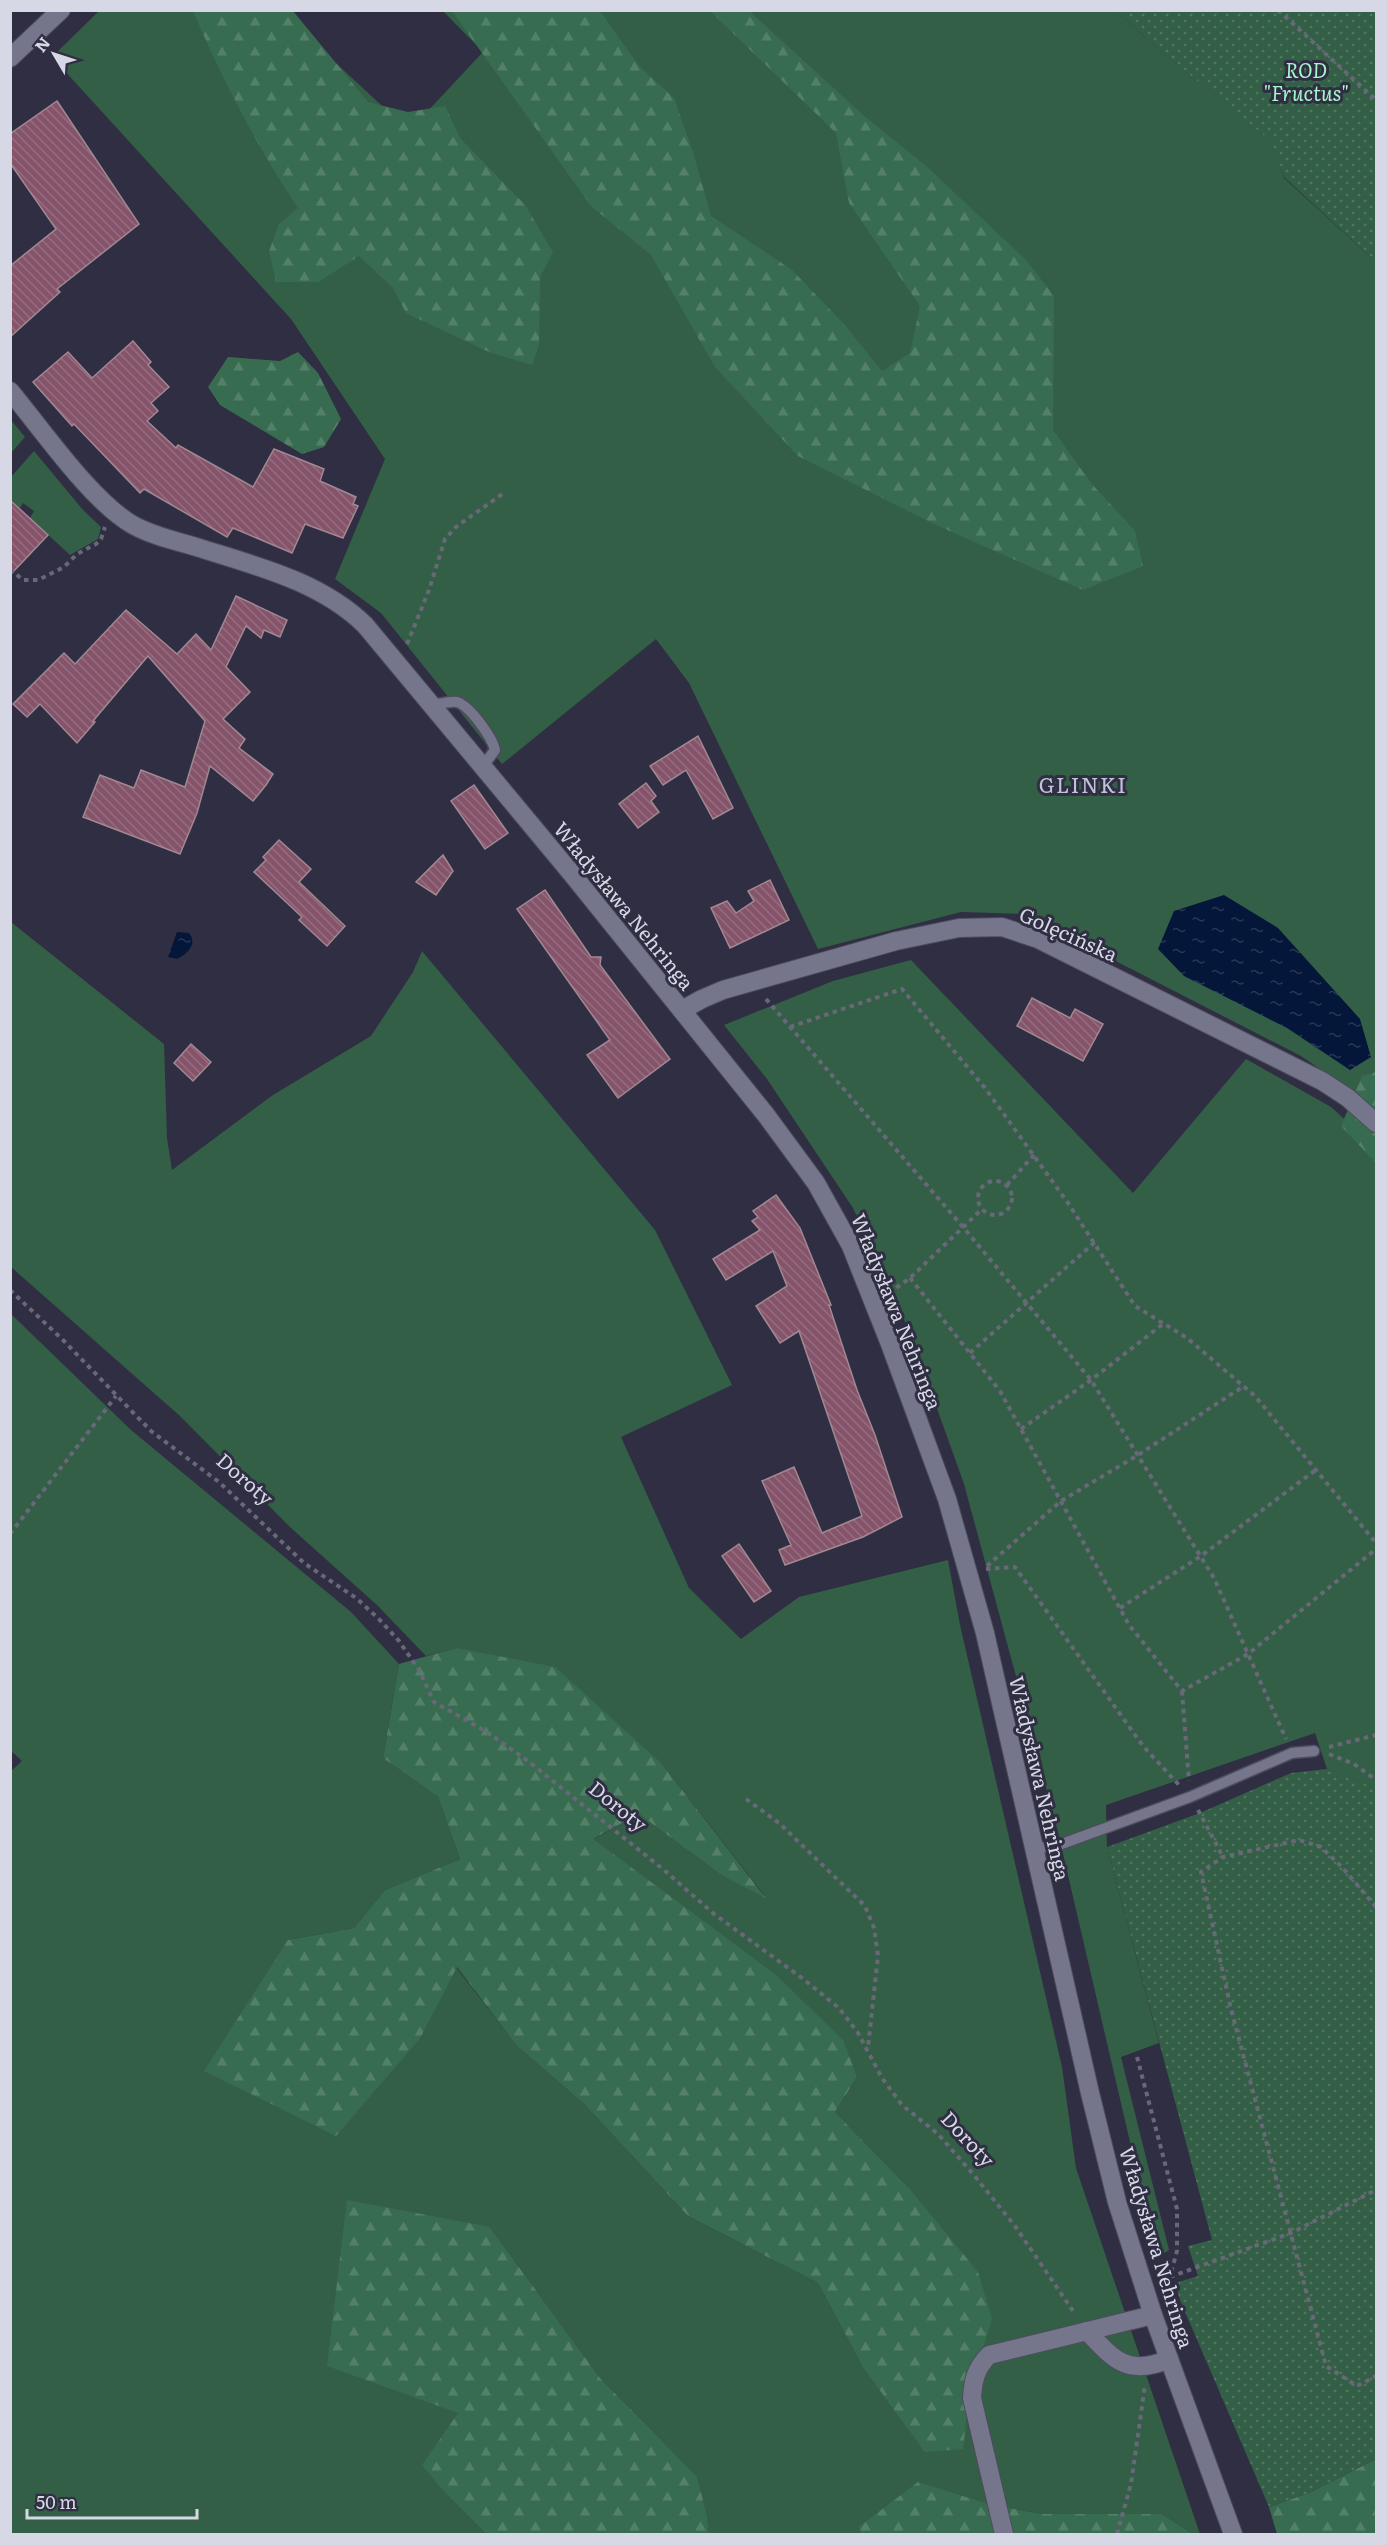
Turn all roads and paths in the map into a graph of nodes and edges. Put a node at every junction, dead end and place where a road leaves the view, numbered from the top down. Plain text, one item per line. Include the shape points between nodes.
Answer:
1 (61, 10) edge
2 (1278, 10) edge
3 (10, 58) edge
4 (1377, 100) edge
5 (10, 391) edge
6 (506, 492) dead end
7 (102, 522) dead end
8 (10, 569) edge
9 (391, 654) junction
10 (752, 984) junction
11 (682, 1010) junction
12 (790, 1027) junction
13 (1377, 1123) edge
14 (1034, 1155) junction
15 (1007, 1185) junction
16 (982, 1209) junction
17 (963, 1227) junction
18 (1095, 1242) junction
19 (910, 1278) junction
20 (10, 1290) edge
21 (887, 1295) dead end
22 (1026, 1303) junction
23 (1163, 1324) junction
24 (970, 1353) junction
25 (1091, 1380) junction
26 (1244, 1386) junction
27 (116, 1396) junction
28 (1021, 1429) junction
29 (1138, 1455) junction
30 (1317, 1469) junction
31 (1061, 1501) junction
32 (10, 1534) edge
33 (1377, 1543) edge
34 (1377, 1549) edge
35 (1201, 1556) junction
36 (976, 1569) junction
37 (1120, 1608) junction
38 (1248, 1654) junction
39 (1182, 1692) junction
40 (1377, 1735) edge
41 (1314, 1751) junction
42 (1292, 1754) junction
43 (1377, 1780) edge
44 (1190, 1797) junction
45 (746, 1799) dead end
46 (1200, 1813) dead end
47 (1034, 1849) junction
48 (1223, 1857) junction
49 (1377, 1907) edge
50 (867, 2048) junction
51 (1137, 2057) dead end
52 (1377, 2190) edge
53 (1291, 2233) junction
54 (1170, 2277) junction
55 (1153, 2314) junction
56 (1087, 2331) junction
57 (1169, 2359) junction
58 (1150, 2367) junction
59 (1377, 2376) edge
60 (1004, 2535) edge
61 (1117, 2535) edge
62 (1233, 2535) edge

1 - 3 street
2 - 4 path
5 - 9 street, Władysława Nehringa via 117,515 150,532 319,592 356,616
6 - 9 path via 445,538 406,645
7 - 8 path via 105,527 101,539 64,567 30,582
9 - 11 street, Władysława Nehringa
10 - 11 street, Golęcińska via 723,990
10 - 12 path
10 - 13 street, Golęcińska via 896,941 959,928 1002,927 1038,939 1322,1081
11 - 36 street, Władysława Nehringa via 798,1155 839,1222 859,1264
12 - 14 path via 902,989 985,1088
12 - 17 path
14 - 15 path
14 - 18 path
15 - 16 path via 990,1181 981,1188 978,1199
15 - 16 path via 1013,1201 1007,1211 997,1216
16 - 17 path
17 - 19 path
17 - 22 path
18 - 22 path
18 - 23 path via 1135,1306
19 - 21 path
19 - 24 path
20 - 27 path, Doroty
22 - 24 path
22 - 25 path
23 - 25 path
23 - 26 path via 1187,1338
24 - 28 path
25 - 28 path
25 - 29 path
26 - 29 path
26 - 30 path
27 - 32 path
27 - 50 path, Doroty via 151,1431 219,1482 304,1563 378,1618 419,1670 434,1702 528,1761 714,1914 802,1978 839,2008
28 - 31 path
29 - 31 path
29 - 35 path
30 - 33 path
30 - 35 path
31 - 36 path
31 - 37 path
34 - 38 path
35 - 37 path
35 - 38 path
36 - 44 path via 1015,1567 1143,1746
36 - 47 street, Władysława Nehringa
37 - 39 path
38 - 39 path
38 - 42 path
39 - 44 path
40 - 41 path
41 - 42 lane
41 - 43 path via 1354,1764
42 - 44 lane
44 - 47 lane via 1059,1845
45 - 50 path via 779,1823 865,1906 874,1928 878,1956
46 - 48 path
47 - 55 street, Władysława Nehringa via 1112,2183
48 - 49 path via 1299,1839 1321,1847
48 - 53 path via 1201,1872 1231,2009
50 - 56 path, Doroty via 902,2105 938,2134 1015,2226
51 - 54 path via 1177,2209 1177,2251
52 - 53 path
53 - 54 path
53 - 59 path via 1326,2366 1357,2386
54 - 55 path
55 - 56 street
55 - 57 street, Władysława Nehringa
56 - 58 street via 1107,2353 1131,2366
56 - 60 street via 989,2355 976,2371 972,2398
57 - 58 street
57 - 62 street, Władysława Nehringa
58 - 61 path via 1131,2484

